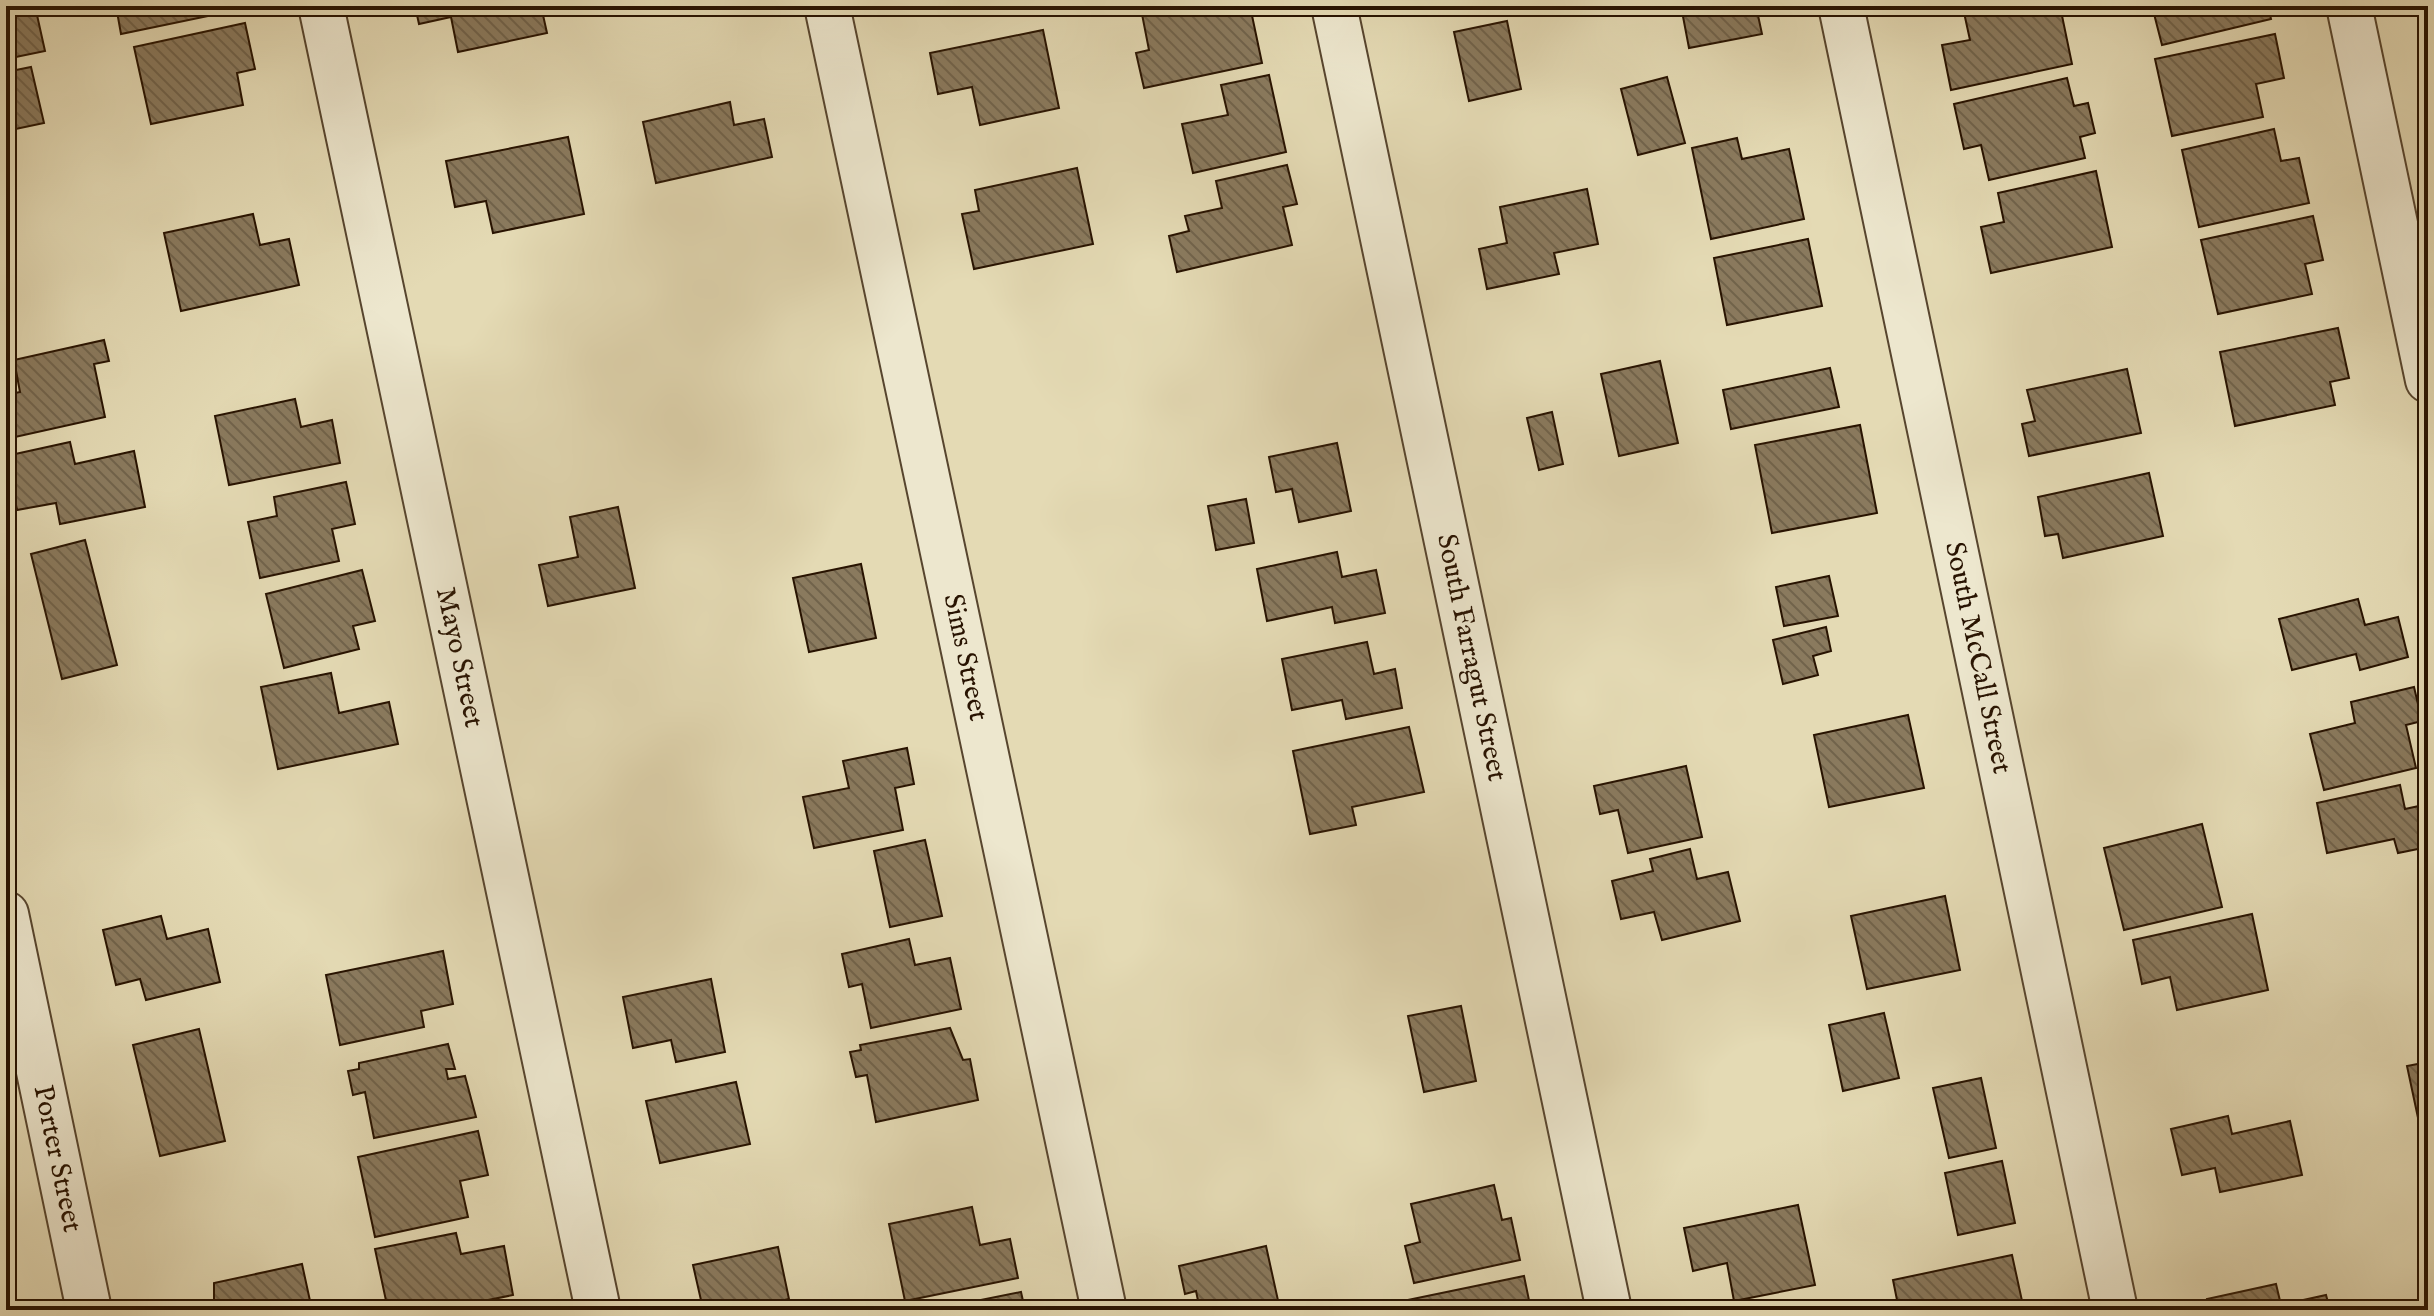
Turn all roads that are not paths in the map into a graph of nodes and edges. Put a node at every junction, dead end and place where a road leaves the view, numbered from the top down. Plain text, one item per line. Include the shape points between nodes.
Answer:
1 (321, 6) edge
2 (827, 6) edge
3 (1334, 6) edge
4 (1841, 6) edge
5 (2349, 6) edge
6 (2428, 380) edge
7 (6, 914) edge
8 (89, 1310) edge
9 (598, 1310) edge
10 (1104, 1310) edge
11 (1609, 1310) edge
12 (2115, 1310) edge

1 - 9 street, Mayo Street
2 - 10 street, Sims Street
3 - 11 street, South Farragut Street
4 - 12 street, South McCall Street
5 - 6 street
7 - 8 street, Porter Street

